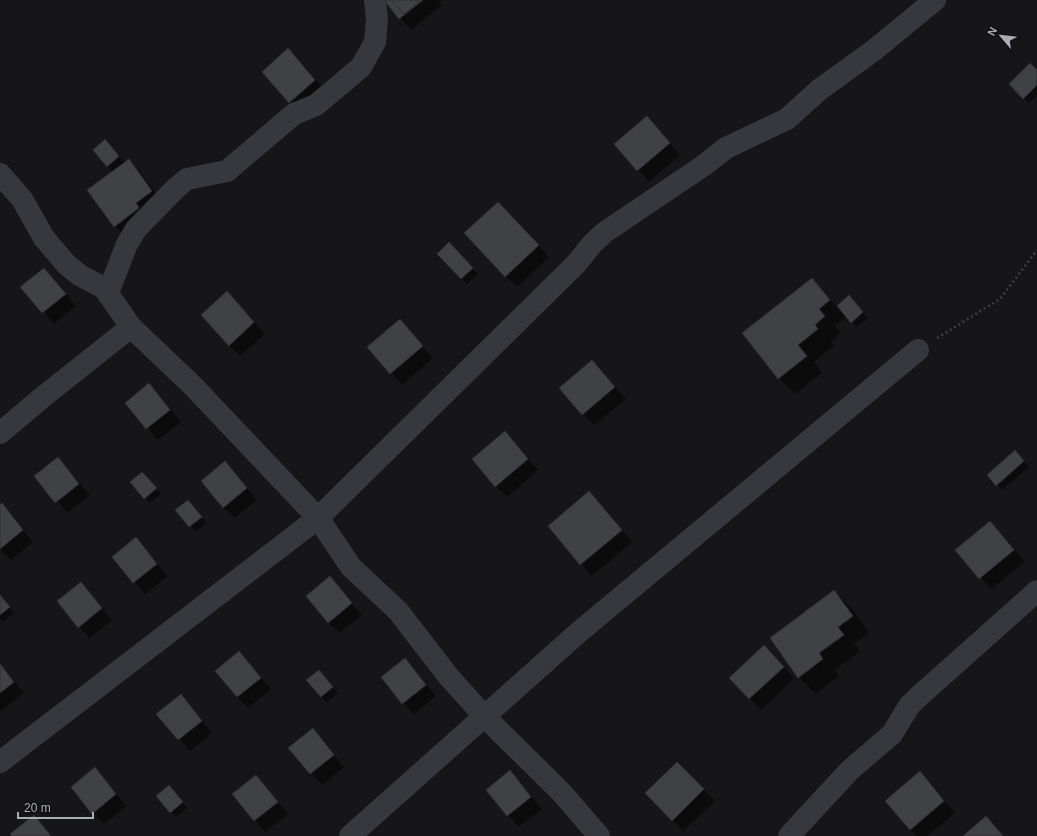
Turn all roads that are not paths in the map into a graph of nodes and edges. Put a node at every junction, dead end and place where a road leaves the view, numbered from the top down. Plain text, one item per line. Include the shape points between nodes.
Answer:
1 (375, 0) edge
2 (934, 0) edge
3 (0, 174) edge
4 (108, 293) junction
5 (131, 327) junction
6 (918, 350) road end
7 (0, 433) edge
8 (318, 518) junction
9 (1037, 591) edge
10 (485, 717) junction
11 (0, 762) edge
12 (350, 836) edge
13 (599, 836) edge
14 (789, 836) edge

1 - 4 street via 376,42 361,67 316,105 294,114 227,171 187,179 176,188 136,229 127,244
2 - 8 street via 873,51 819,90 787,119 726,148 606,232
3 - 4 street via 22,199 44,238 67,265
4 - 5 street
5 - 7 street
5 - 8 street via 192,385
6 - 10 street via 579,632
8 - 10 street via 351,567 398,611 449,677
8 - 11 street
9 - 14 street via 917,698 909,706 892,734 850,770
10 - 12 street
10 - 13 street via 562,793

